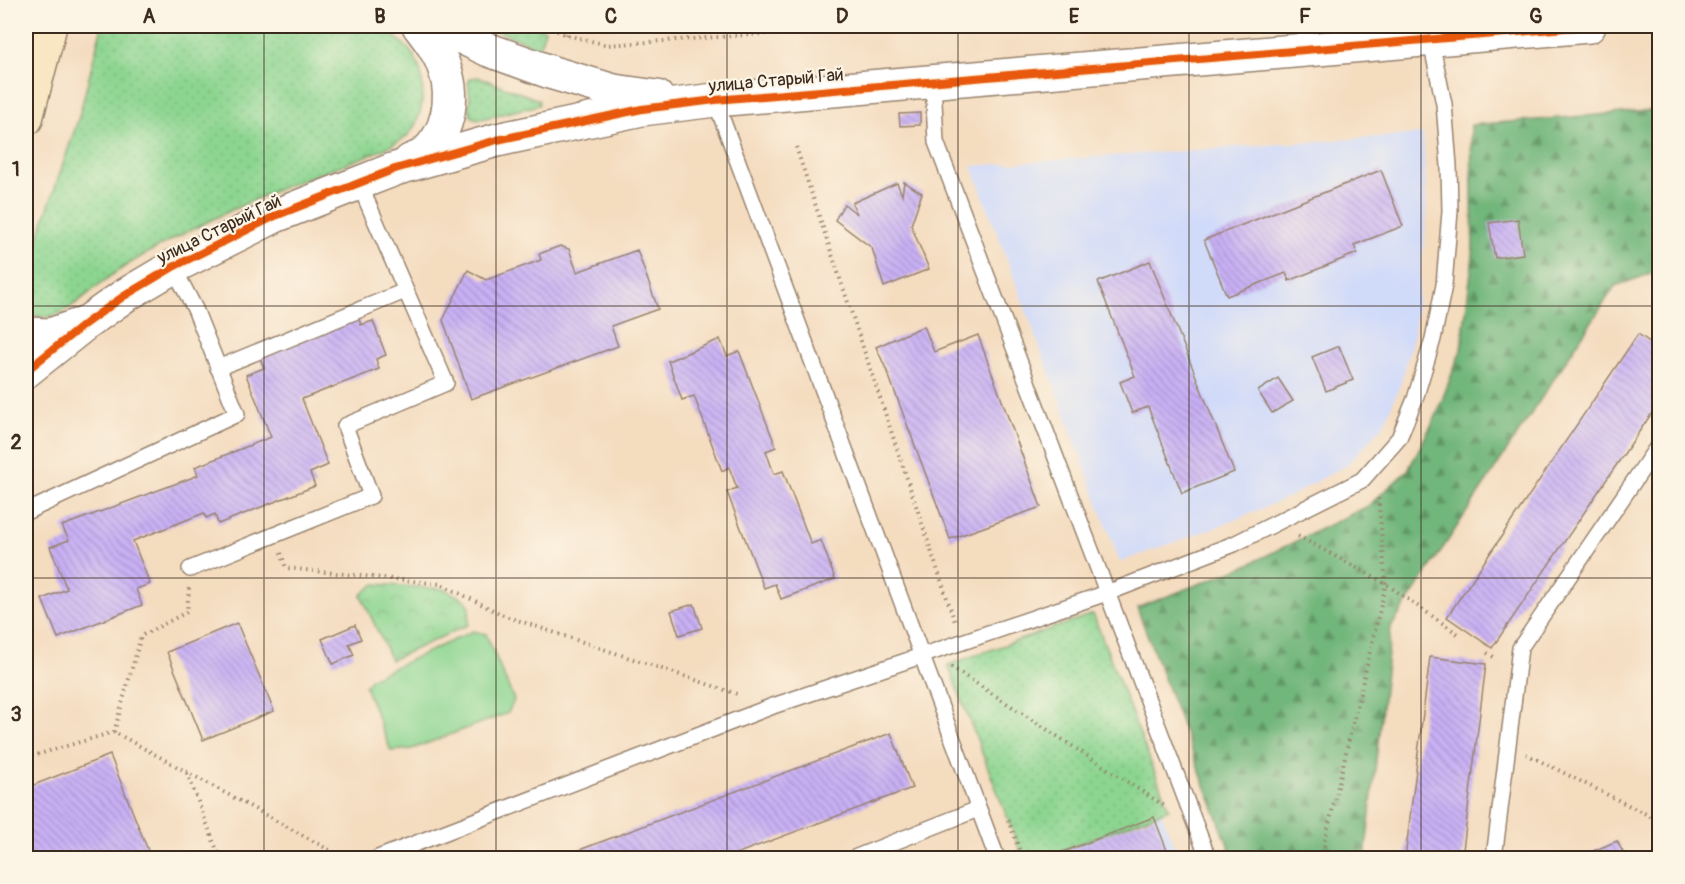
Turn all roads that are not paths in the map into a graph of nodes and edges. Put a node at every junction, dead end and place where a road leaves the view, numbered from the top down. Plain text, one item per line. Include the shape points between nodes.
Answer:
1 (50, 26) edge
2 (419, 26) edge
3 (438, 26) edge
4 (1589, 26) edge
5 (1428, 33) edge
6 (933, 82) junction
7 (715, 100) junction
8 (26, 119) edge
9 (395, 169) junction
10 (359, 183) junction
11 (173, 267) junction
12 (405, 291) junction
13 (86, 323) junction
14 (26, 334) edge
15 (218, 369) junction
16 (26, 370) edge
17 (1659, 444) edge
18 (26, 512) edge
19 (190, 569) road end
20 (1107, 593) junction
21 (921, 656) junction
22 (978, 809) junction
23 (378, 858) edge
24 (855, 858) edge
25 (997, 858) edge
26 (1208, 858) edge
27 (1494, 858) edge

1 - 8 main road
2 - 9 street, улица Старый Гай via 446,70 451,99 436,141 423,155
3 - 7 street, улица Старый Гай via 489,50 614,91 665,99
4 - 5 street, улица Старый Гай
5 - 6 street, улица Старый Гай
5 - 20 lane via 1444,104 1450,211 1444,285 1433,339 1399,438 1362,480 1234,544
6 - 7 street, улица Старый Гай
6 - 20 lane via 936,142
7 - 9 street, улица Старый Гай via 561,125
7 - 21 lane
9 - 10 street, улица Старый Гай
10 - 11 street, улица Старый Гай via 275,216
10 - 12 lane
11 - 13 street, улица Старый Гай
11 - 15 lane via 195,309
12 - 15 lane
12 - 19 lane via 446,384 345,426 371,496
13 - 14 street, улица Старый Гай via 50,335
13 - 16 street, улица Старый Гай
15 - 18 lane via 237,414
17 - 27 lane via 1520,648
20 - 21 lane
20 - 26 lane
21 - 22 lane
21 - 23 lane via 773,706
22 - 24 lane
22 - 25 lane

